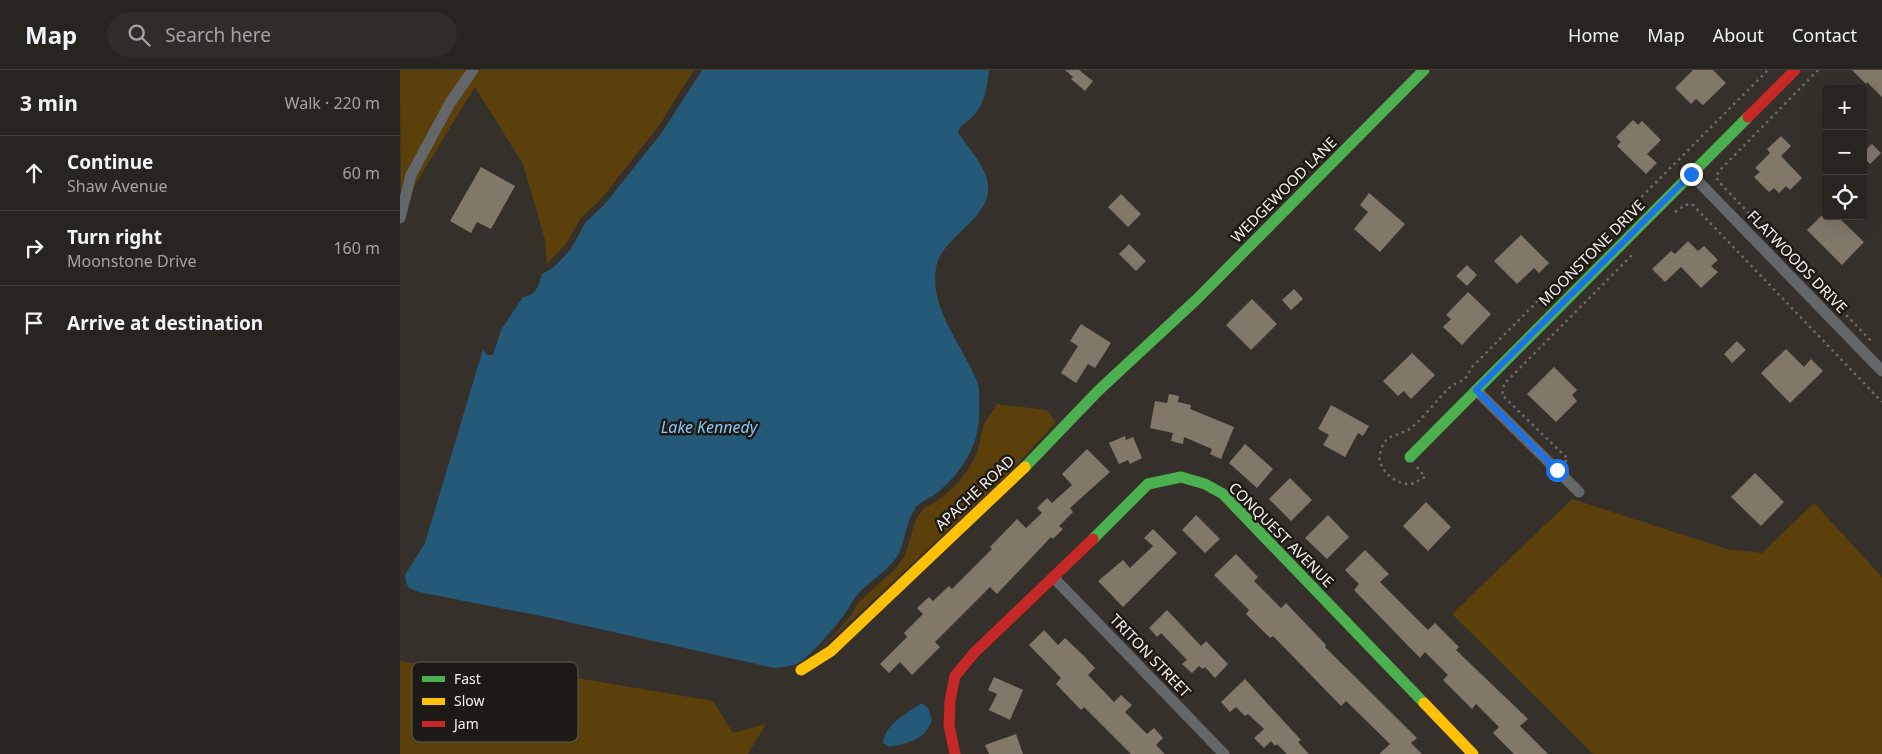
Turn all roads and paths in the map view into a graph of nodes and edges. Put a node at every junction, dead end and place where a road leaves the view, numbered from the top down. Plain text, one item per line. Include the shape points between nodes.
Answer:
1 (473, 70) edge
2 (1424, 70) edge
3 (1768, 70) edge
4 (1795, 70) edge
5 (1818, 70) edge
6 (1691, 174) junction
7 (1670, 217) dead end
8 (400, 218) edge
9 (1635, 252) dead end
10 (1164, 330) joint
11 (1875, 345) dead end
12 (1882, 371) edge
13 (1476, 390) junction
14 (1882, 402) edge
15 (1410, 457) joint
16 (1557, 470) junction
17 (1579, 492) dead end
18 (1054, 578) junction
19 (801, 670) dead end
20 (955, 754) edge
21 (1224, 754) edge
22 (1472, 754) edge

1 - 8 street via 450,103 411,175
2 - 10 street, WEDGEWOOD LANE
3 - 15 path via 1471,368 1464,381 1451,386 1408,430 1386,440 1379,457 1387,475 1410,485 1424,477
4 - 6 street, MOONSTONE DRIVE
5 - 11 path via 1718,171 1716,177
6 - 12 street, FLATWOODS DRIVE
6 - 13 street, MOONSTONE DRIVE
7 - 14 path via 1676,210 1692,204
9 - 16 path via 1501,390 1502,395 1568,460
10 - 19 street, APACHE ROAD via 831,651
13 - 15 street, MOONSTONE DRIVE
13 - 16 street
16 - 17 street
18 - 20 street, CONQUEST AVENUE via 974,652 955,676 949,724
18 - 21 street, TRITON STREET
18 - 22 street, CONQUEST AVENUE via 1148,484 1181,477 1206,484 1222,494

